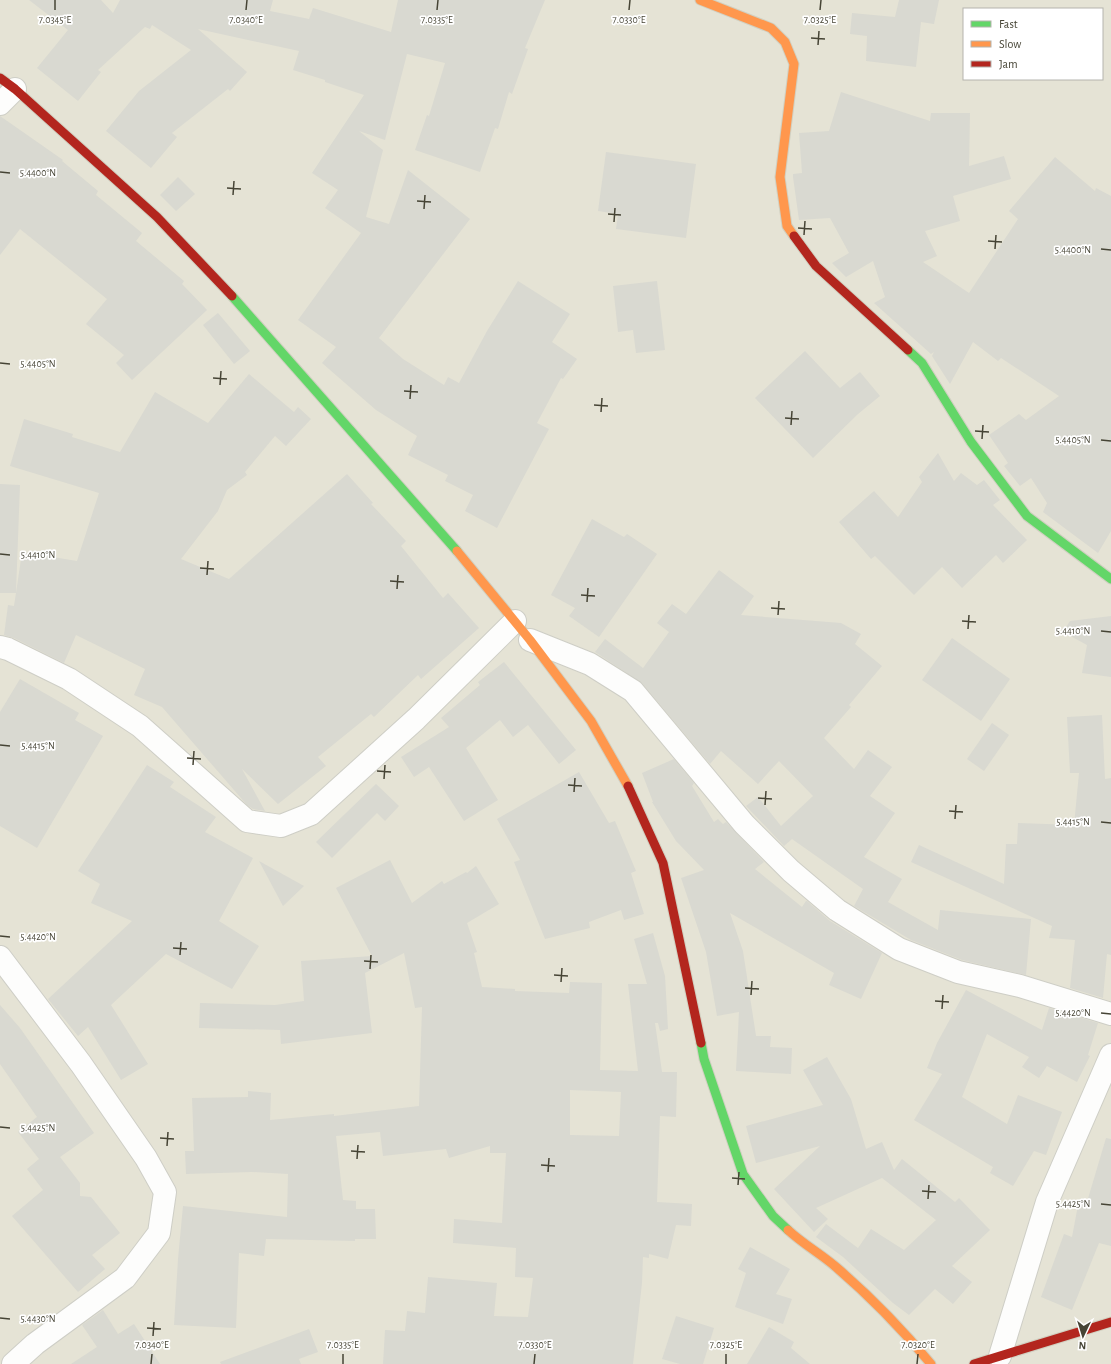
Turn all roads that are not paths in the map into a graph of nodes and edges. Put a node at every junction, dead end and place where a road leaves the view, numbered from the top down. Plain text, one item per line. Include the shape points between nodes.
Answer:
1 (700, 0) edge
2 (5, 90) edge
3 (1111, 579) edge
4 (514, 621) junction
5 (530, 640) junction
6 (0, 647) edge
7 (0, 957) edge
8 (1111, 1014) edge
9 (1111, 1055) edge
10 (1111, 1322) edge
11 (1000, 1356) junction
12 (13, 1364) edge
13 (931, 1364) edge
14 (974, 1364) edge

1 - 3 street via 771,28 785,42 794,64 780,176 787,226 816,266 922,363 971,442 1027,516
2 - 4 street via 157,217 248,313 455,549
4 - 5 street
4 - 6 street via 416,719 311,814 281,826 247,821 140,726 69,680
5 - 8 street via 590,664 633,691 744,824 791,871 843,914 899,949 958,972 1020,986
5 - 13 street via 591,721 633,794 663,863 704,1059 743,1174 773,1216 876,1303 908,1335
7 - 12 street via 81,1064 146,1158 165,1192 159,1234 125,1278 35,1344
9 - 11 street via 1047,1202
10 - 11 street
11 - 14 street

